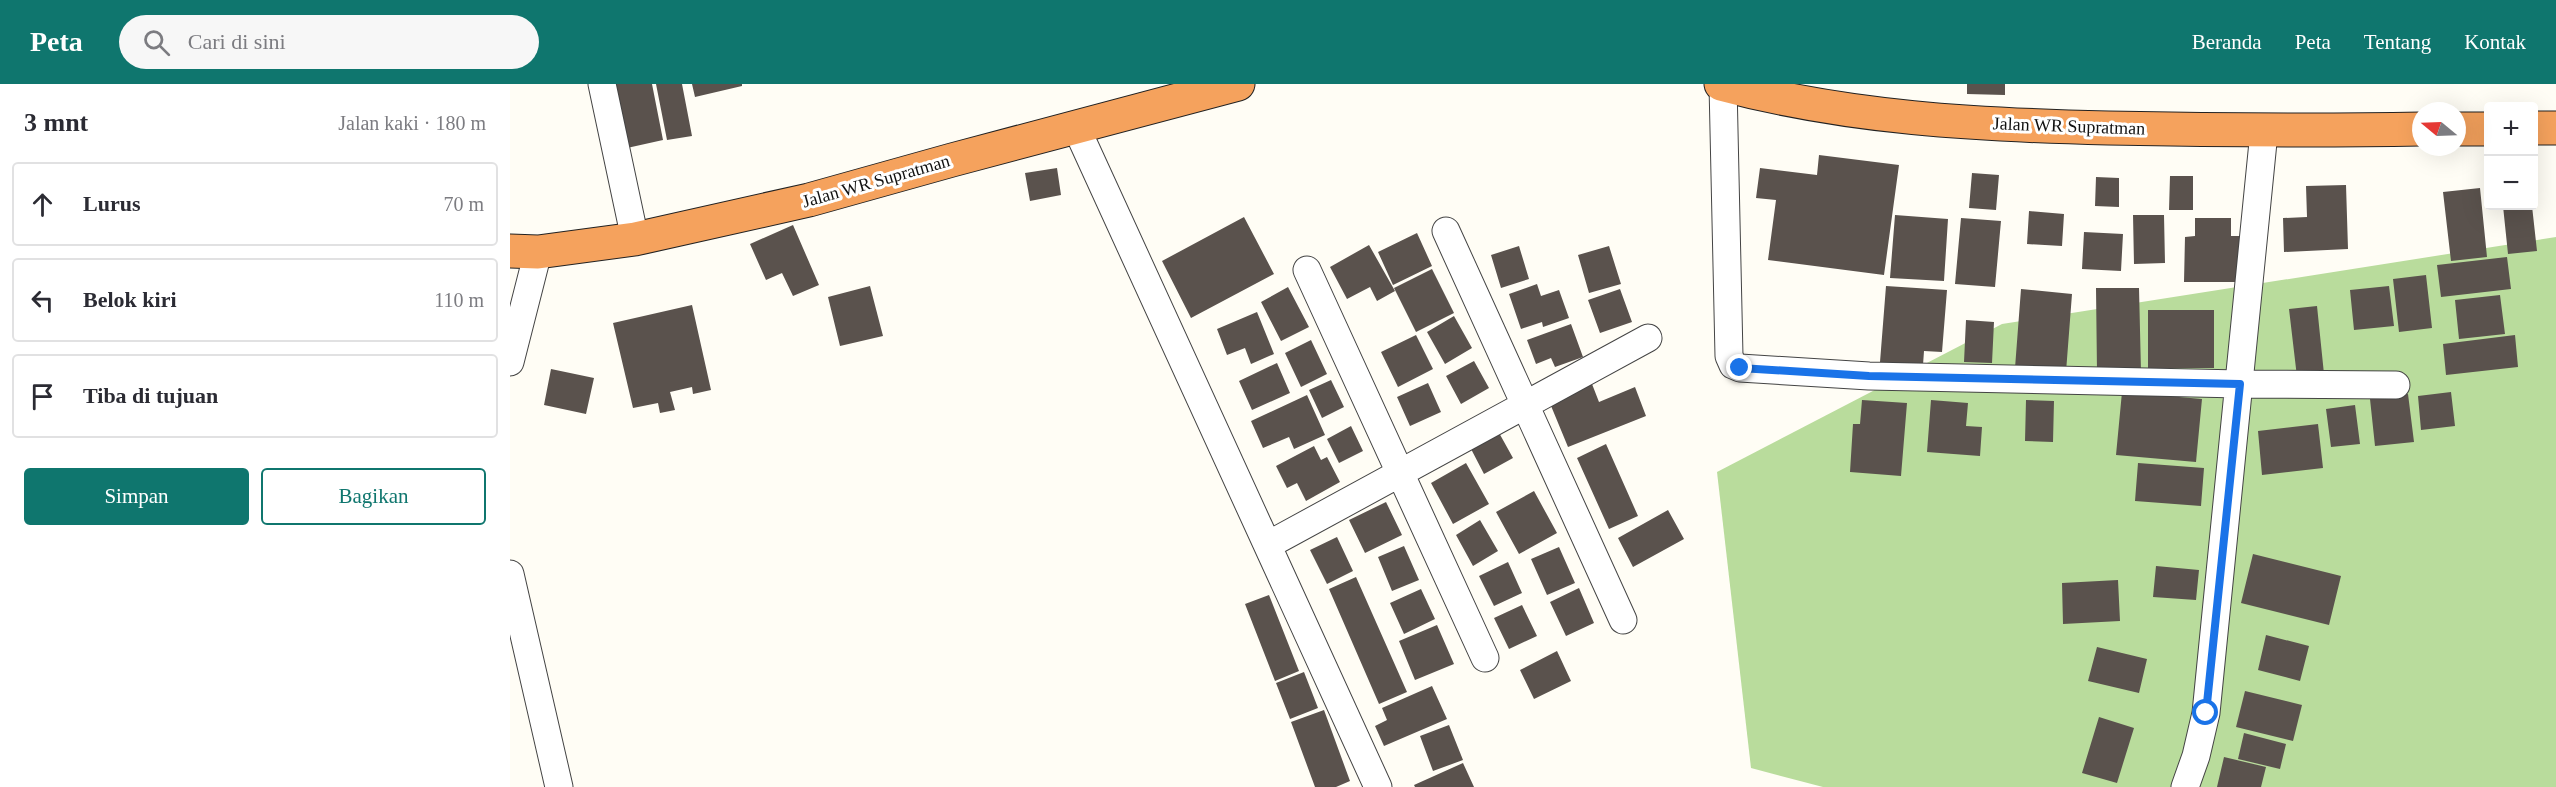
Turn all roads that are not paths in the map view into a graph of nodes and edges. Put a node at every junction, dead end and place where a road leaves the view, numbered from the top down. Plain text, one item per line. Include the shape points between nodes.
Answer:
1 (602, 84) edge
2 (1238, 84) edge
3 (1722, 84) edge
4 (1761, 91) edge
5 (1076, 127) junction
6 (2538, 128) edge
7 (2556, 128) edge
8 (2412, 129) edge
9 (2466, 129) edge
10 (2484, 129) edge
11 (2264, 132) junction
12 (1446, 231) dead end
13 (635, 239) junction
14 (524, 251) edge
15 (1306, 270) dead end
16 (1648, 338) dead end
17 (510, 362) edge
18 (2240, 384) junction
19 (2396, 385) dead end
20 (1525, 405) junction
21 (1400, 473) junction
22 (1268, 544) junction
23 (510, 574) edge
24 (1623, 620) dead end
25 (1485, 658) dead end
26 (559, 787) edge
27 (1378, 787) edge
28 (2186, 787) edge

1 - 13 street
2 - 5 highway, Jalan WR Supratman
3 - 4 highway, Jalan WR Supratman
3 - 18 street via 1729,356 1733,364 1746,370 1869,376
4 - 11 highway, Jalan WR Supratman via 1920,120
5 - 13 highway, Jalan WR Supratman via 809,200
5 - 22 street
6 - 7 highway
8 - 11 highway, Jalan WR Supratman
9 - 10 highway
11 - 18 street
12 - 20 street
13 - 14 highway, Jalan WR Supratman
14 - 17 street
15 - 21 street
16 - 20 street
18 - 19 street
18 - 28 street via 2206,713
20 - 21 street
20 - 24 street
21 - 22 street
21 - 25 street
22 - 27 street
23 - 26 street

